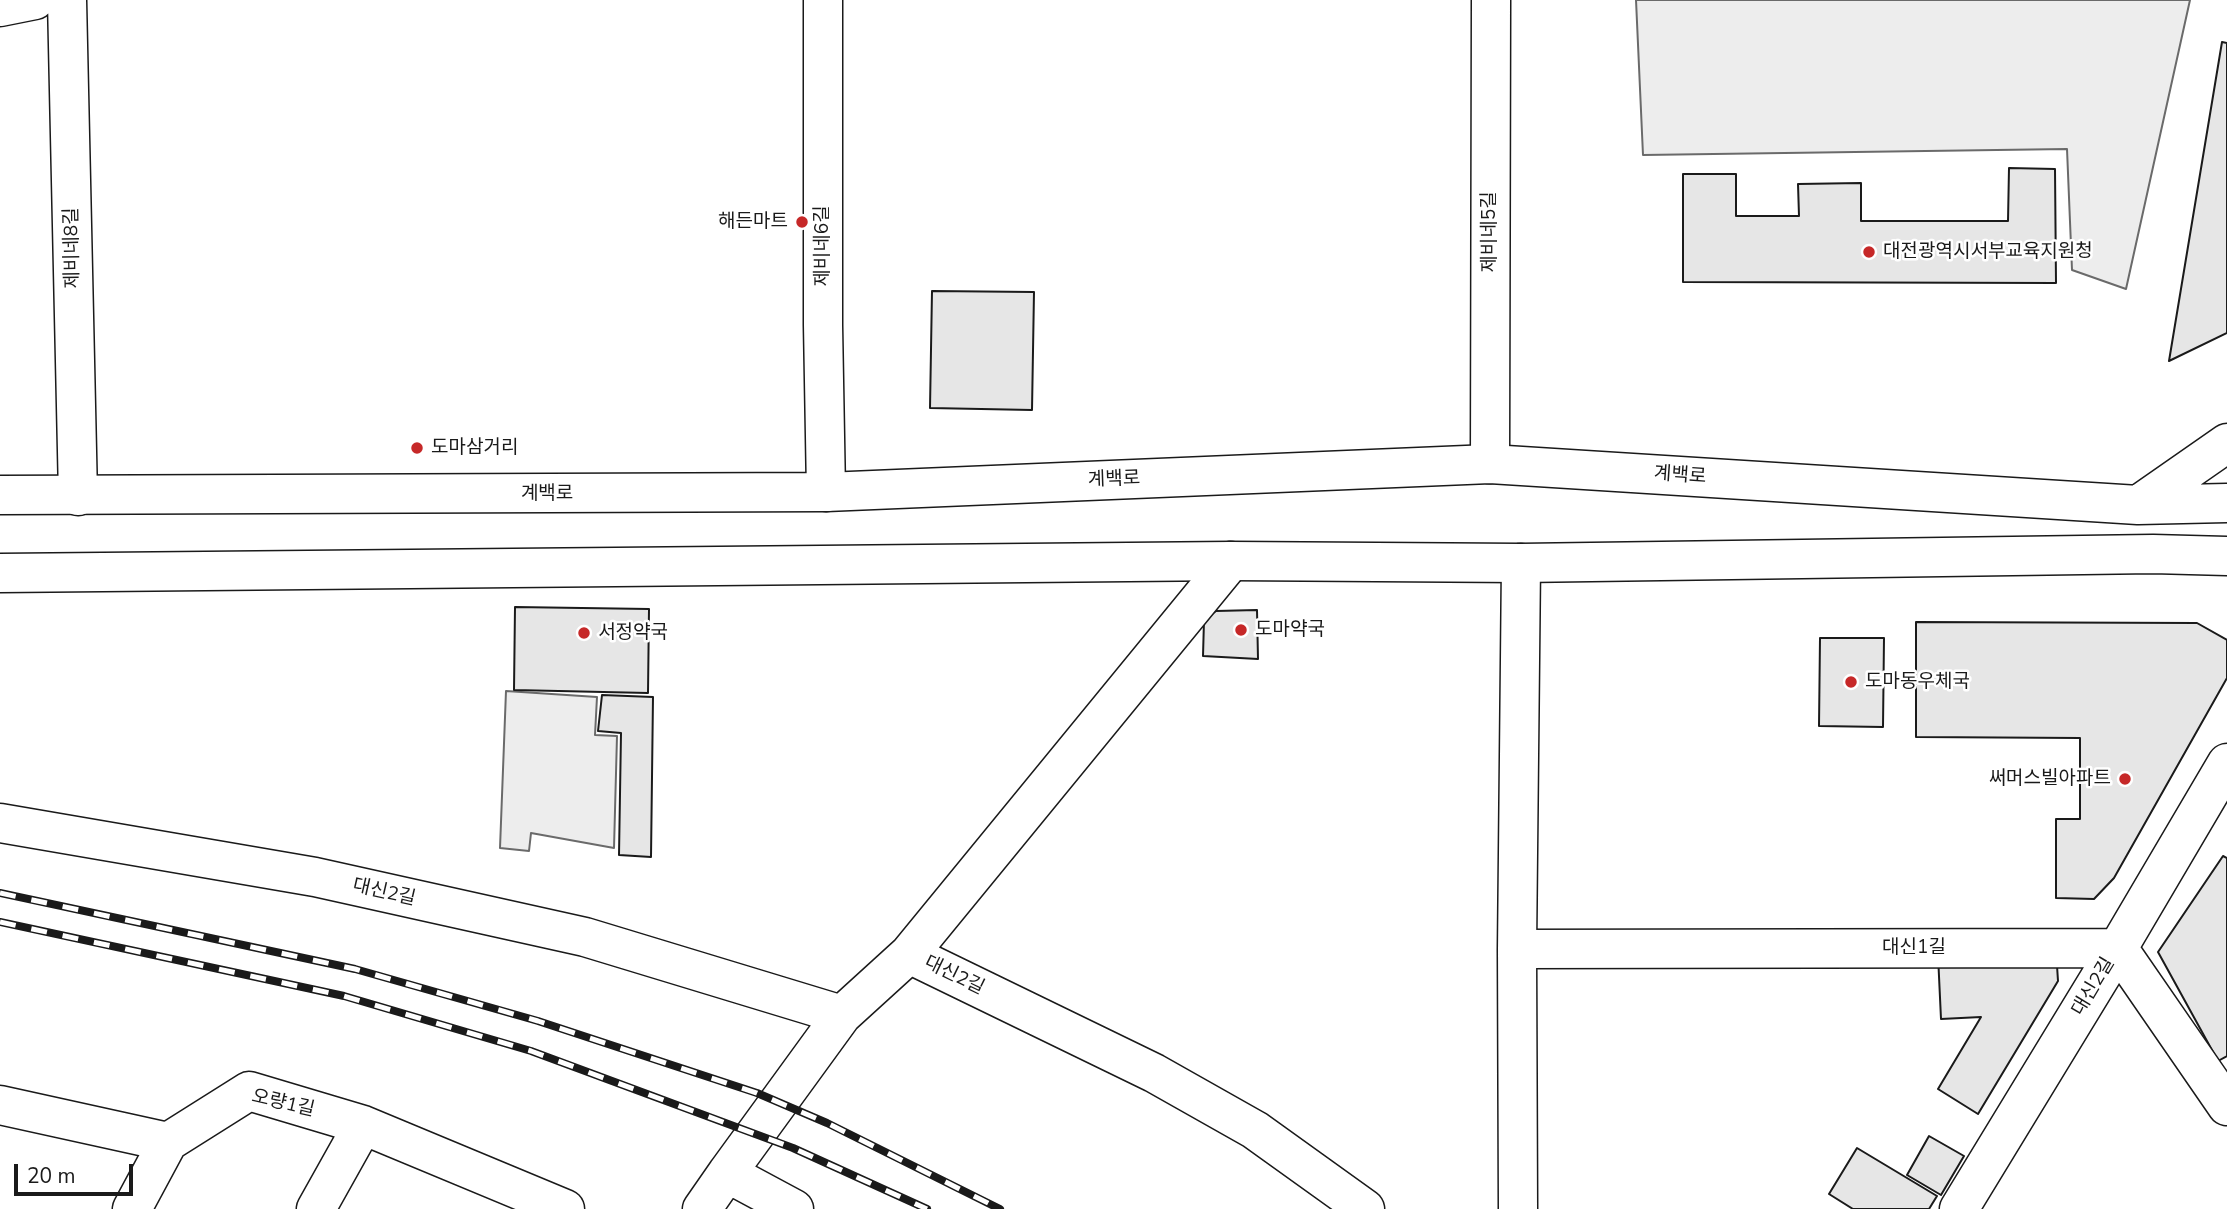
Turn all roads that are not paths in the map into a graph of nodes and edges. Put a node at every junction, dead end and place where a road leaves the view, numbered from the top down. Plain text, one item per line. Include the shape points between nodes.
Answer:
1 (35, 0) edge
2 (67, 0) edge
3 (823, 0) edge
4 (1491, 0) edge
5 (0, 7) edge
6 (2227, 443) edge
7 (1490, 464) junction
8 (826, 492) junction
9 (0, 495) edge
10 (78, 496) junction
11 (2227, 503) edge
12 (2138, 505) junction
13 (2152, 554) junction
14 (2227, 556) edge
15 (1231, 561) junction
16 (1521, 563) junction
17 (0, 573) edge
18 (2227, 582) edge
19 (2227, 763) edge
20 (0, 823) edge
21 (2118, 948) junction
22 (1517, 949) junction
23 (909, 954) junction
24 (842, 1015) junction
25 (0, 1105) edge
26 (2227, 1106) edge
27 (363, 1125) junction
28 (169, 1142) junction
29 (727, 1172) junction
30 (504, 1198) edge
31 (132, 1209) edge
32 (316, 1209) edge
33 (565, 1209) edge
34 (702, 1209) edge
35 (794, 1209) edge
36 (1365, 1209) edge
37 (1518, 1209) edge
38 (1959, 1209) edge

1 - 5 street
2 - 10 street, 제비네8길
3 - 8 street, 제비네6길
4 - 7 street, 제비네5길
6 - 12 street
7 - 8 street, 계백로
7 - 12 street, 계백로
8 - 10 street, 계백로
9 - 10 street, 계백로
11 - 12 street, 계백로
13 - 14 street
13 - 16 street
13 - 18 street
15 - 16 street
15 - 17 street
15 - 23 street, 대신2길
16 - 22 street
19 - 21 street, 대신2길
20 - 24 street, 대신2길 via 315,877 585,937
21 - 22 street, 대신1길
21 - 26 street
21 - 38 street, 대신2길
22 - 37 street
23 - 24 street
23 - 36 street, 대신2길 via 1165,1079 1255,1130
24 - 29 street
25 - 28 street
27 - 28 street, 오량1길 via 249,1091
27 - 30 street, 오량1길
27 - 32 street
28 - 31 street
29 - 34 street
29 - 35 street
30 - 33 street, 오량1길

